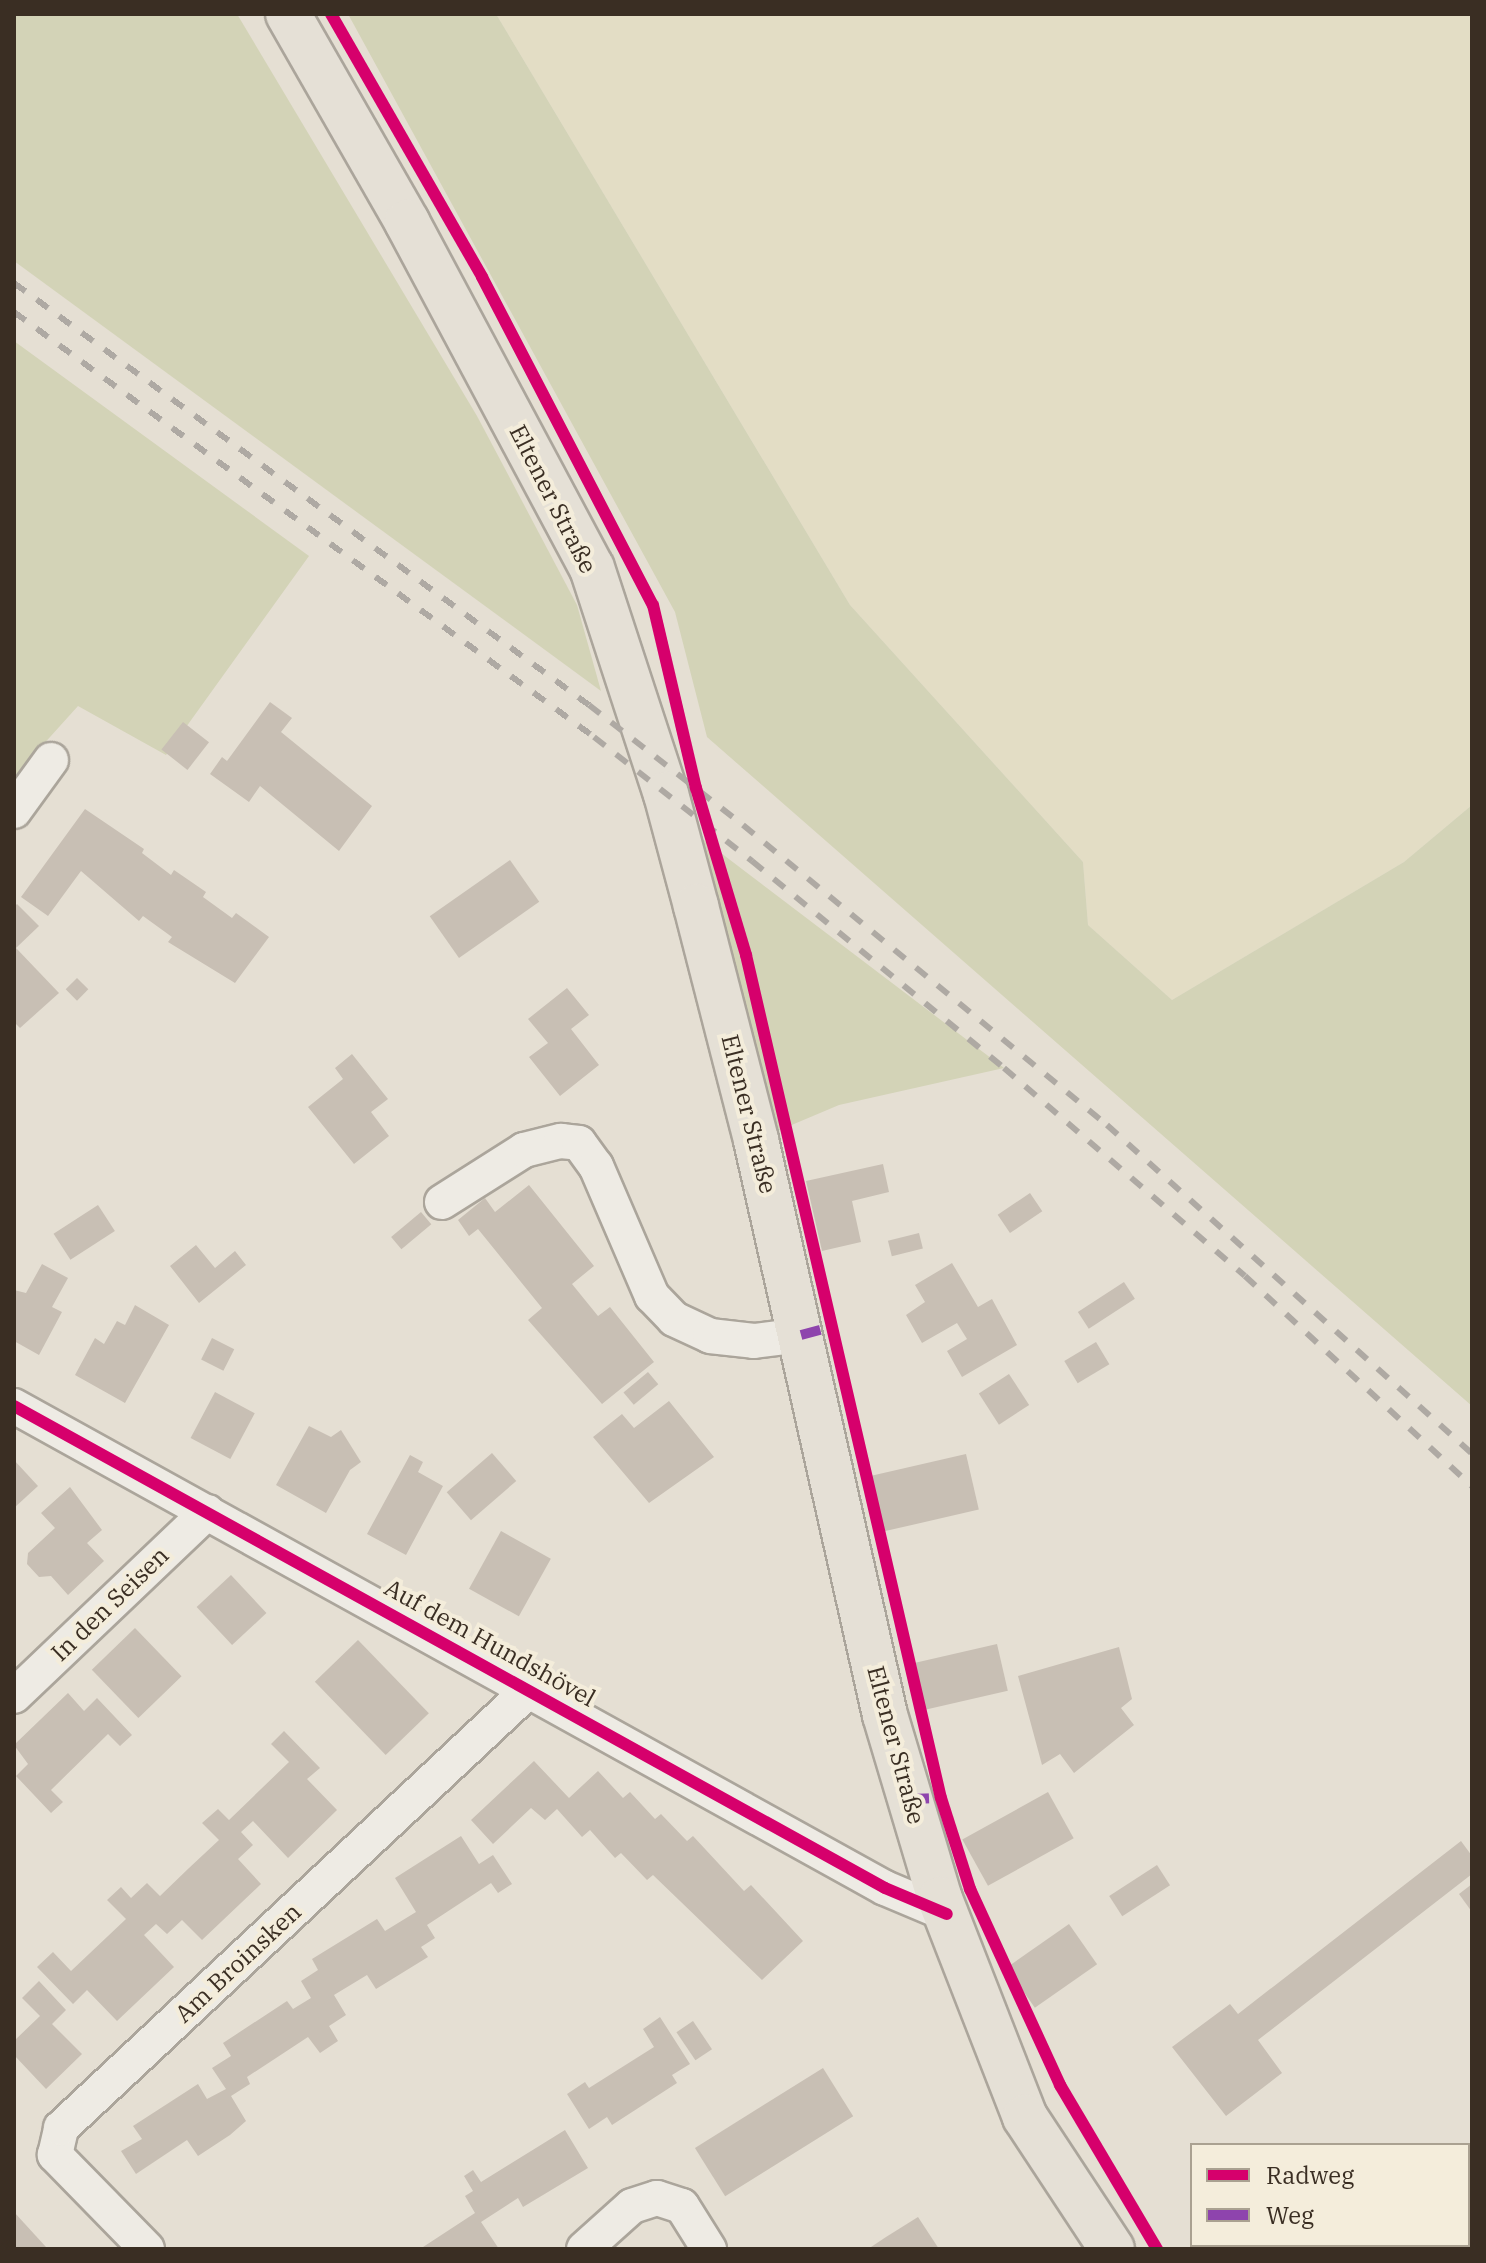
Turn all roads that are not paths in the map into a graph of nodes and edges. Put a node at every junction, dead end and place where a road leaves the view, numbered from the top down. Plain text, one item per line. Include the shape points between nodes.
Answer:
1 (302, 19) edge
2 (51, 760) dead end
3 (14, 811) edge
4 (442, 1202) dead end
5 (801, 1335) junction
6 (14, 1406) edge
7 (207, 1512) junction
8 (529, 1690) junction
9 (14, 1696) edge
10 (947, 1914) junction
11 (147, 2249) edge
12 (584, 2249) edge
13 (709, 2249) edge
14 (1112, 2249) edge

1 - 5 main road, Eltener Straße via 592,568 696,906
2 - 3 street
4 - 5 street via 524,1150 561,1141 579,1143 596,1166 652,1296 674,1319 710,1336 754,1341
5 - 10 main road, Eltener Straße via 885,1715
6 - 7 street, Auf dem Hundshövel
7 - 8 street, Auf dem Hundshövel
7 - 9 street, In den Seisen
8 - 10 street, Auf dem Hundshövel via 885,1888
8 - 11 street, Am Broinsken via 61,2128 55,2155
10 - 14 main road, Eltener Straße via 1025,2117
12 - 13 street via 632,2206 657,2198 682,2206

